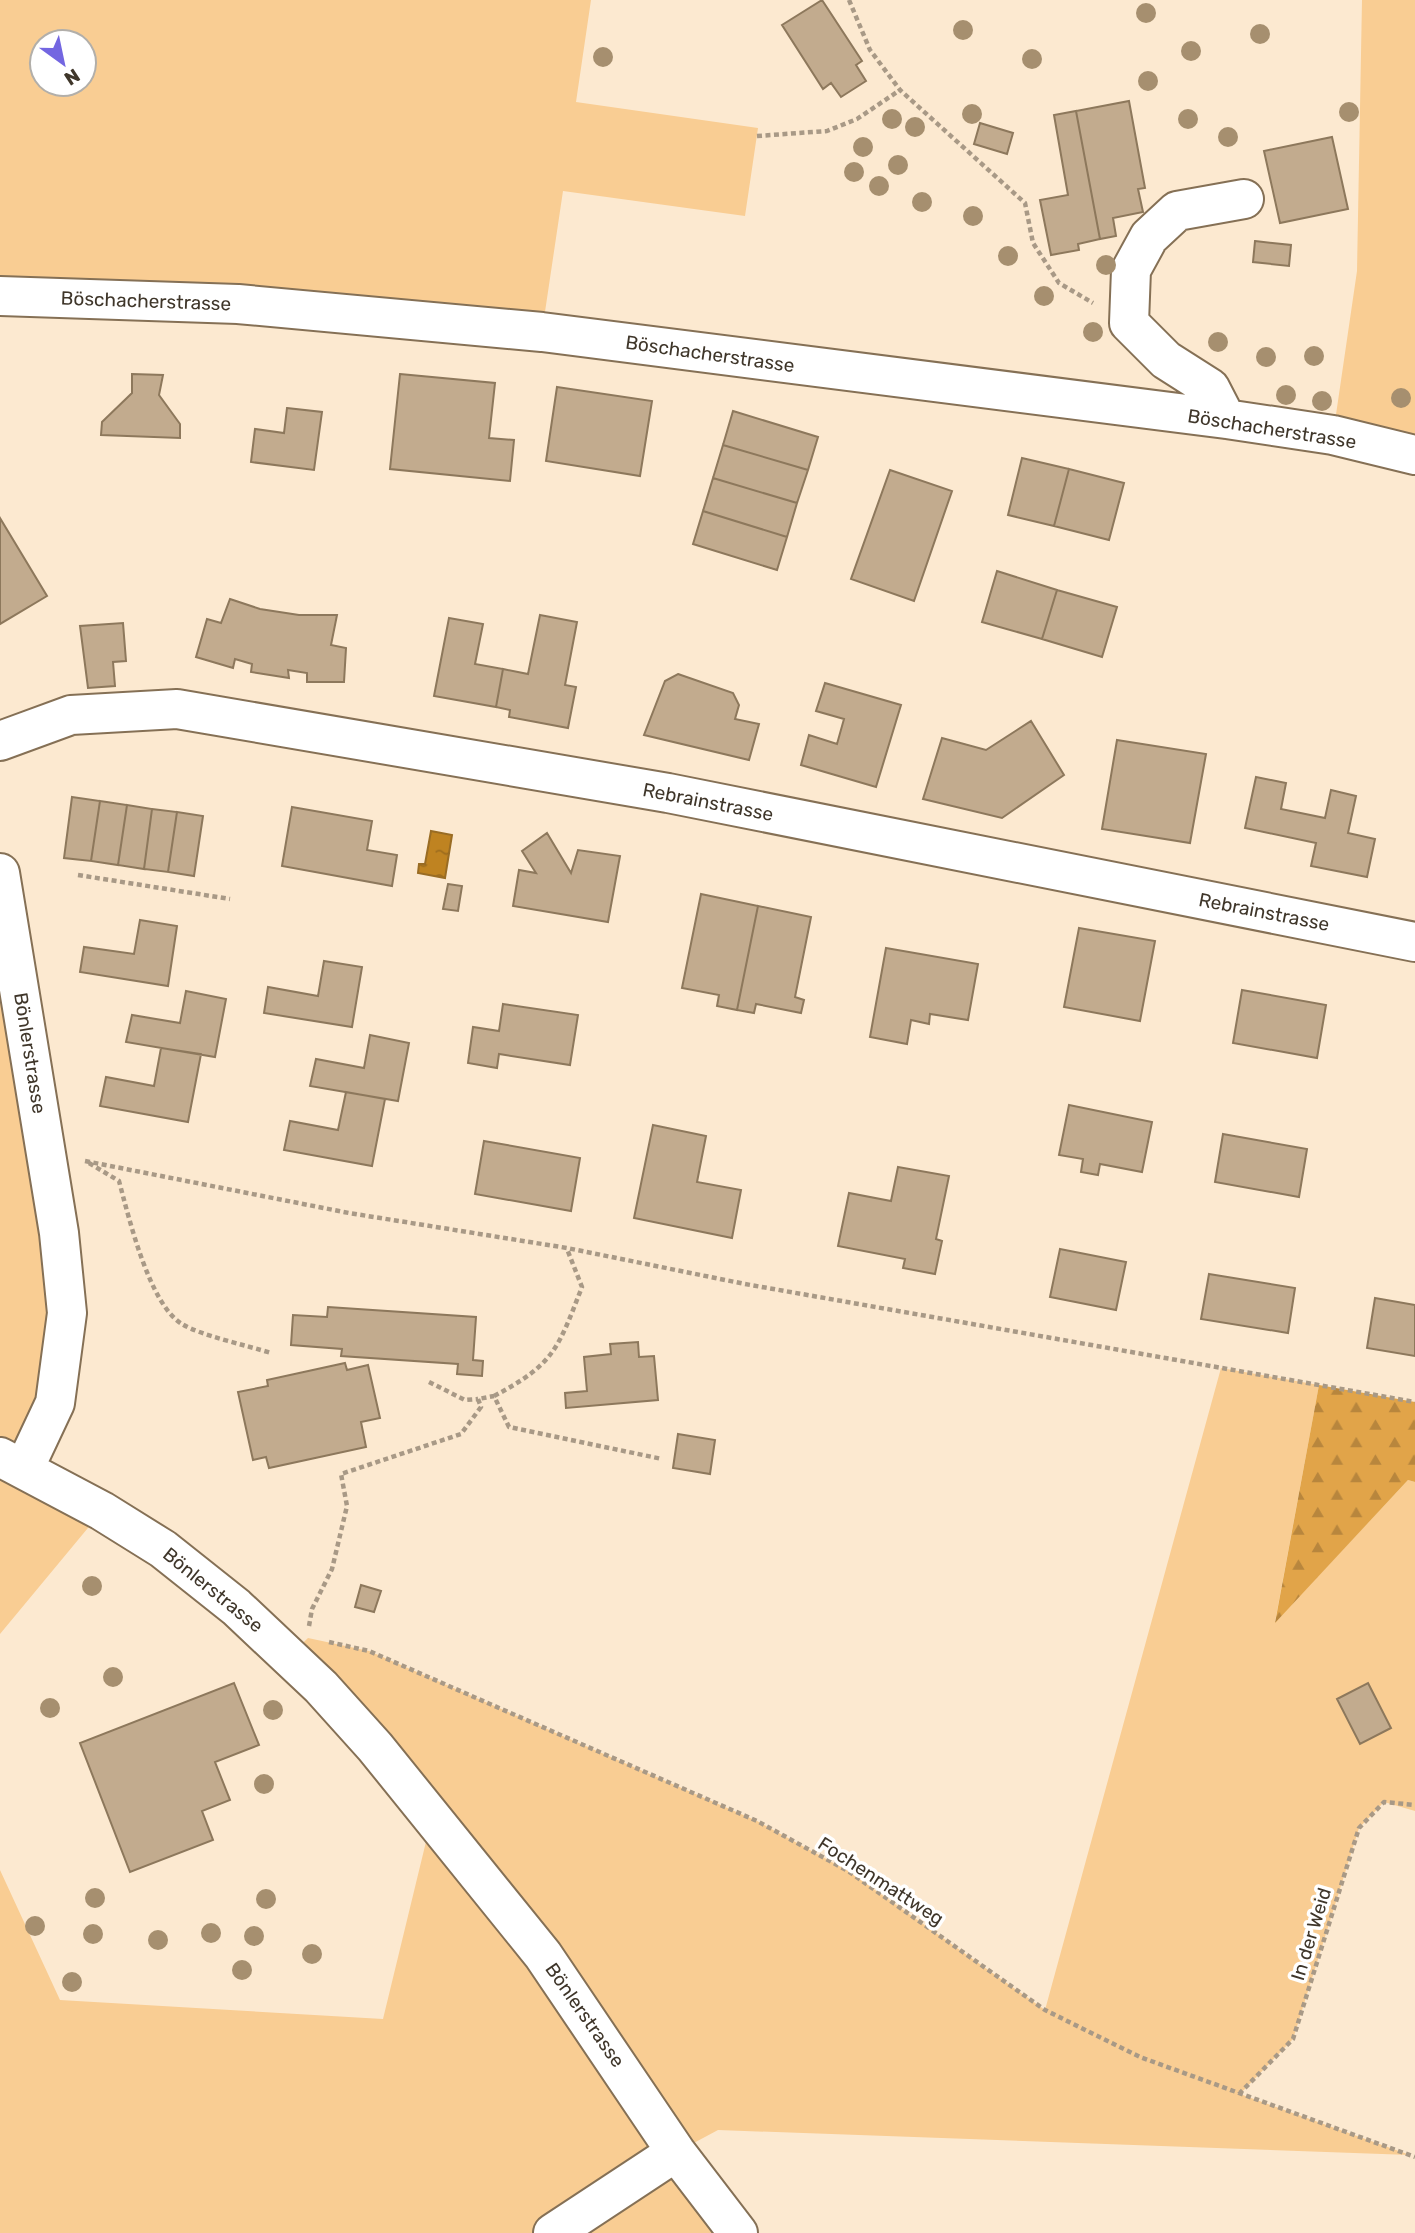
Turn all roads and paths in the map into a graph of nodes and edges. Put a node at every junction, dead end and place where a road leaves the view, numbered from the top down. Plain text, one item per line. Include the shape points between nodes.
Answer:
1 (849, 0) edge
2 (900, 90) junction
3 (757, 136) dead end
4 (1244, 199) dead end
5 (0, 296) edge
6 (1129, 323) junction
7 (1226, 419) junction
8 (1415, 455) edge
9 (0, 741) edge
10 (0, 873) edge
11 (78, 876) dead end
12 (230, 899) dead end
13 (1415, 942) edge
14 (47, 1161) junction
15 (85, 1161) junction
16 (567, 1248) junction
17 (271, 1353) dead end
18 (429, 1382) dead end
19 (494, 1396) junction
20 (478, 1399) junction
21 (1415, 1402) edge
22 (662, 1459) dead end
23 (12, 1463) edge
24 (299, 1646) junction
25 (1415, 1805) edge
26 (1239, 2094) junction
27 (676, 2152) junction
28 (1415, 2157) edge
29 (553, 2233) edge
30 (738, 2233) edge

1 - 2 path via 870,50
2 - 3 path via 857,119 827,131
2 - 6 path via 1025,203 1032,243 1059,283
4 - 6 street via 1177,211 1149,237 1131,270
5 - 7 street, Böschacherstrasse via 238,304 528,331
6 - 7 street via 1166,360 1210,388
7 - 8 street, Böschacherstrasse via 1333,435
9 - 13 street, Rebrainstrasse via 71,715 177,709 668,793
10 - 14 street, Bönlerstrasse
11 - 12 path
14 - 15 path
14 - 23 street, Bönlerstrasse via 67,1313 55,1403
15 - 16 path via 349,1213
15 - 17 path via 119,1181 137,1246 159,1296 181,1324
16 - 19 path via 582,1287 559,1347 529,1377
16 - 21 path
18 - 20 path via 465,1400
19 - 20 path
19 - 22 path via 509,1427
20 - 24 path via 481,1407 461,1434 341,1474 347,1506 332,1569
23 - 24 street, Bönlerstrasse via 163,1549
24 - 26 path, Fochenmattweg via 369,1651 757,1821 848,1871 1045,2010 1140,2057
24 - 27 street, Bönlerstrasse via 542,1955
25 - 26 path, In der Weid via 1384,1801 1359,1828 1293,2039
26 - 28 path, Fochenmattweg
27 - 29 street
27 - 30 street, Bönlerstrasse

